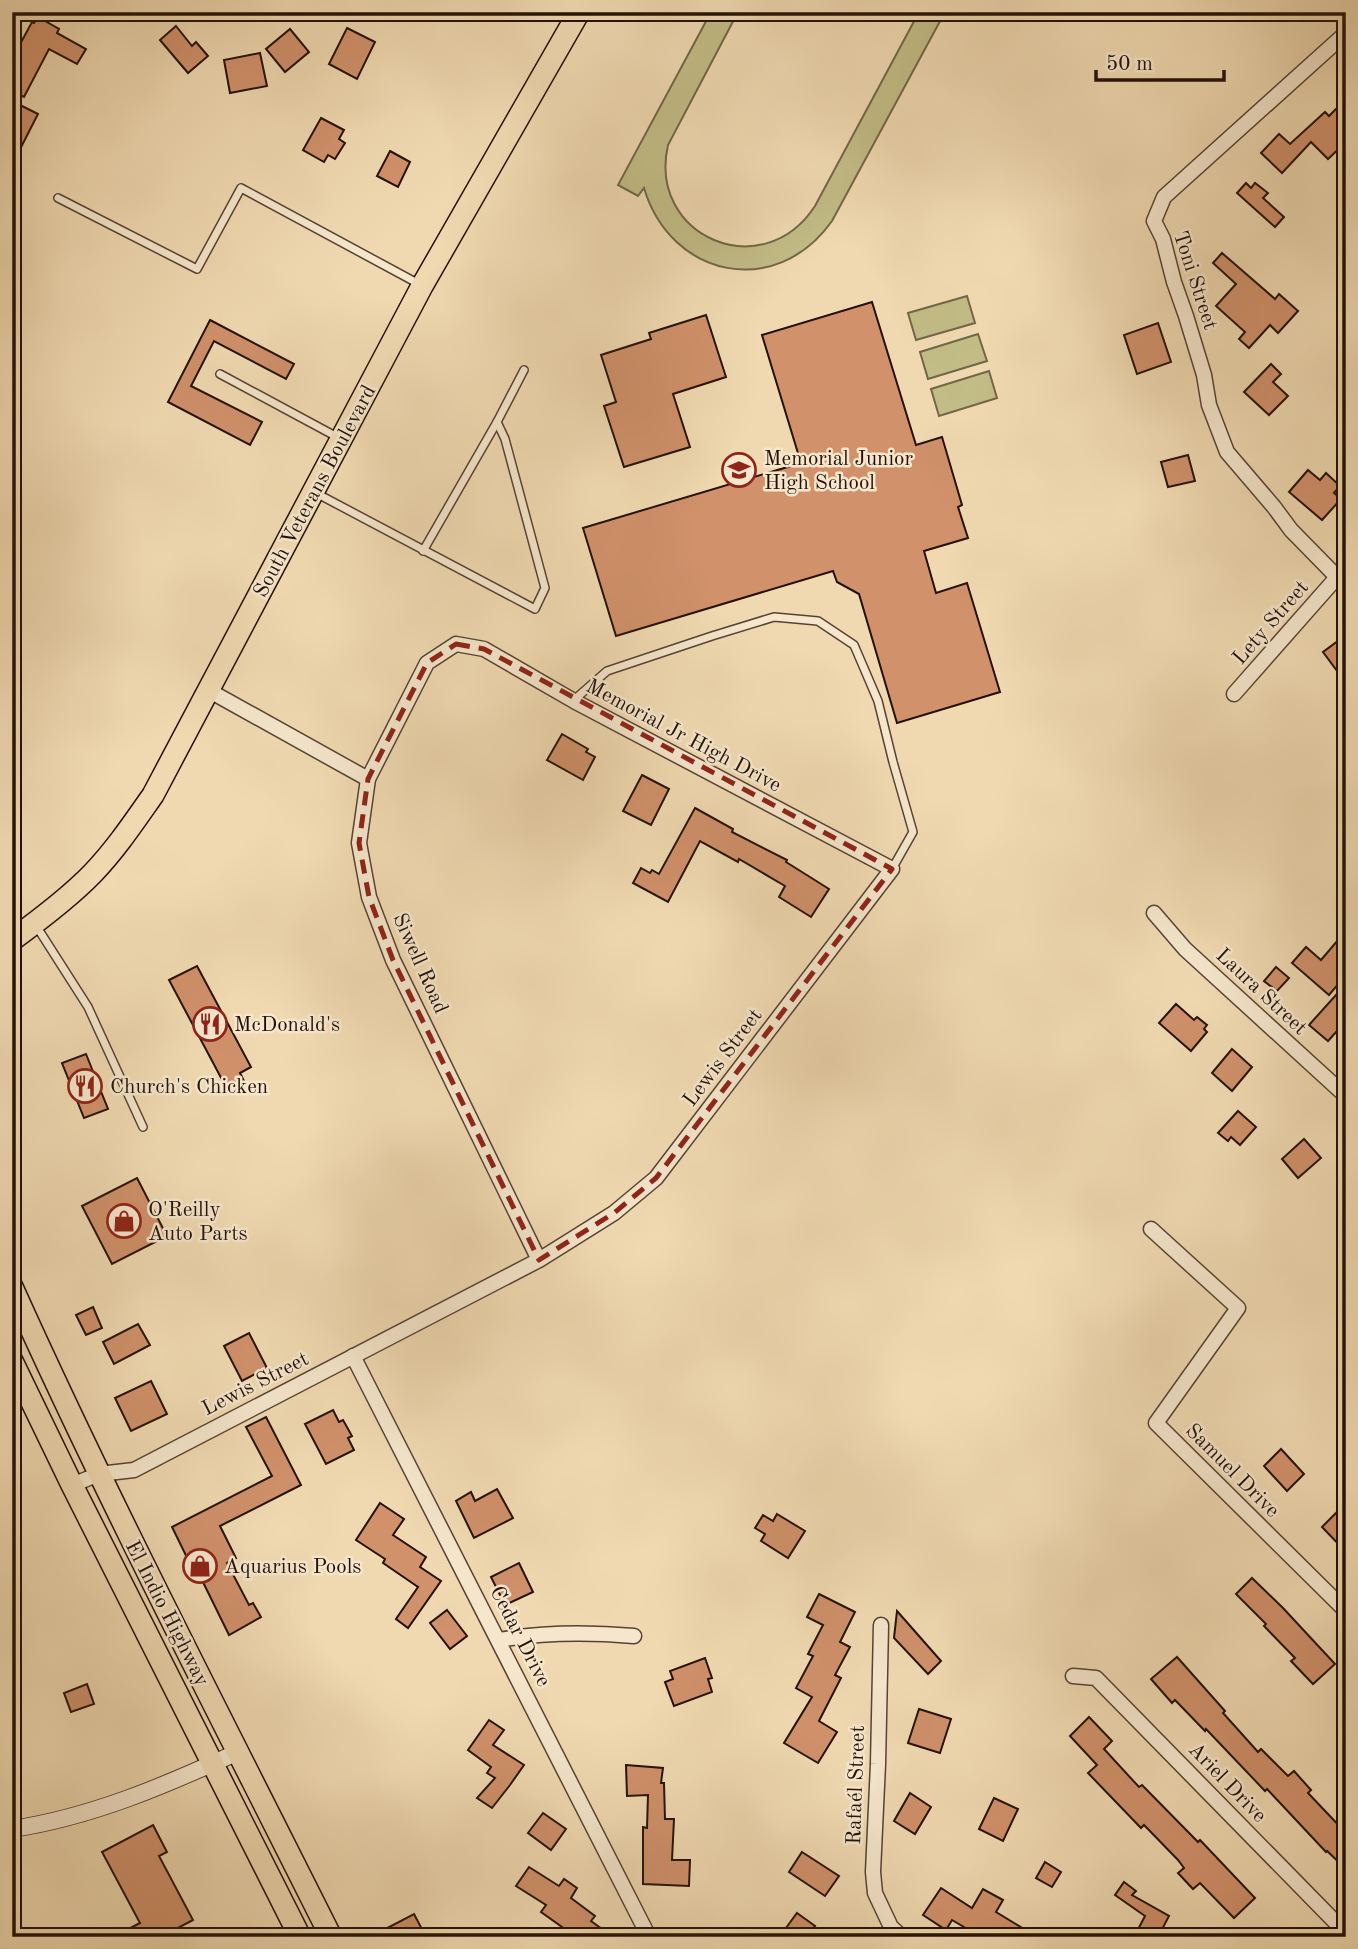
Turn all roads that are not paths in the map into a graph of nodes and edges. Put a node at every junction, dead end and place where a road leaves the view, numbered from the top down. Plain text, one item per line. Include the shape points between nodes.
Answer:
1 (579, 12) edge
2 (1346, 33) edge
3 (58, 198) dead end
4 (422, 286) junction
5 (524, 370) dead end
6 (220, 374) dead end
7 (497, 422) junction
8 (342, 439) junction
9 (314, 491) junction
10 (424, 551) junction
11 (1341, 572) edge
12 (456, 644) joint
13 (208, 690) junction
14 (1234, 694) dead end
15 (574, 701) junction
16 (368, 779) junction
17 (892, 869) junction
18 (1154, 913) dead end
19 (34, 924) junction
20 (12, 940) edge
21 (1346, 1097) edge
22 (143, 1127) dead end
23 (1151, 1229) dead end
24 (539, 1260) junction
25 (12, 1287) edge
26 (353, 1356) junction
27 (12, 1361) edge
28 (19, 1395) edge
29 (99, 1474) junction
30 (72, 1485) junction
31 (1346, 1611) edge
32 (881, 1625) dead end
33 (634, 1636) dead end
34 (499, 1640) junction
35 (1073, 1676) dead end
36 (238, 1752) junction
37 (212, 1763) junction
38 (12, 1829) edge
39 (1346, 1933) edge
40 (300, 1937) edge
41 (331, 1937) edge
42 (649, 1937) edge
43 (902, 1937) edge

1 - 4 main road, South Veterans Boulevard
2 - 11 street, Toni Street via 1164,197 1154,221 1227,453 1291,530
3 - 4 lane via 197,269 241,188
4 - 8 main road, South Veterans Boulevard
5 - 7 lane
6 - 8 lane
7 - 10 lane
7 - 10 lane via 545,588 535,609
8 - 9 main road, South Veterans Boulevard
9 - 10 lane
9 - 13 main road, South Veterans Boulevard
11 - 14 street, Lety Street
12 - 15 street, Memorial Jr High Drive via 484,649
12 - 16 street, Siwell Road via 427,663
13 - 16 street
13 - 19 main road, South Veterans Boulevard via 153,795 123,838 91,875
15 - 17 street, Memorial Jr High Drive
15 - 17 lane, Lewis Street via 607,671 661,653 774,617 818,621 854,645 878,701 913,832
16 - 24 street, Siwell Road via 359,843 369,897 393,960
17 - 24 street, Lewis Street via 656,1178 614,1213
18 - 21 street, Laura Street via 1185,949
19 - 20 main road, South Veterans Boulevard
19 - 22 lane via 88,1007
23 - 31 street, Samuel Drive via 1238,1308 1156,1423
24 - 26 street, Lewis Street
25 - 29 main road, El Indio Highway
26 - 29 street, Lewis Street via 134,1470
26 - 34 street, Cedar Drive
27 - 28 main road, El Indio Highway
28 - 30 main road, El Indio Highway
29 - 30 street, Lewis Street
29 - 36 main road, El Indio Highway
30 - 37 main road, El Indio Highway
32 - 43 street, Rafaél Street via 873,1872 875,1893 891,1927
33 - 34 street via 548,1633
34 - 42 street, Cedar Drive
35 - 39 street, Ariel Drive via 1096,1678
36 - 37 street
36 - 41 main road, El Indio Highway
37 - 38 street via 125,1800
37 - 40 main road, El Indio Highway

